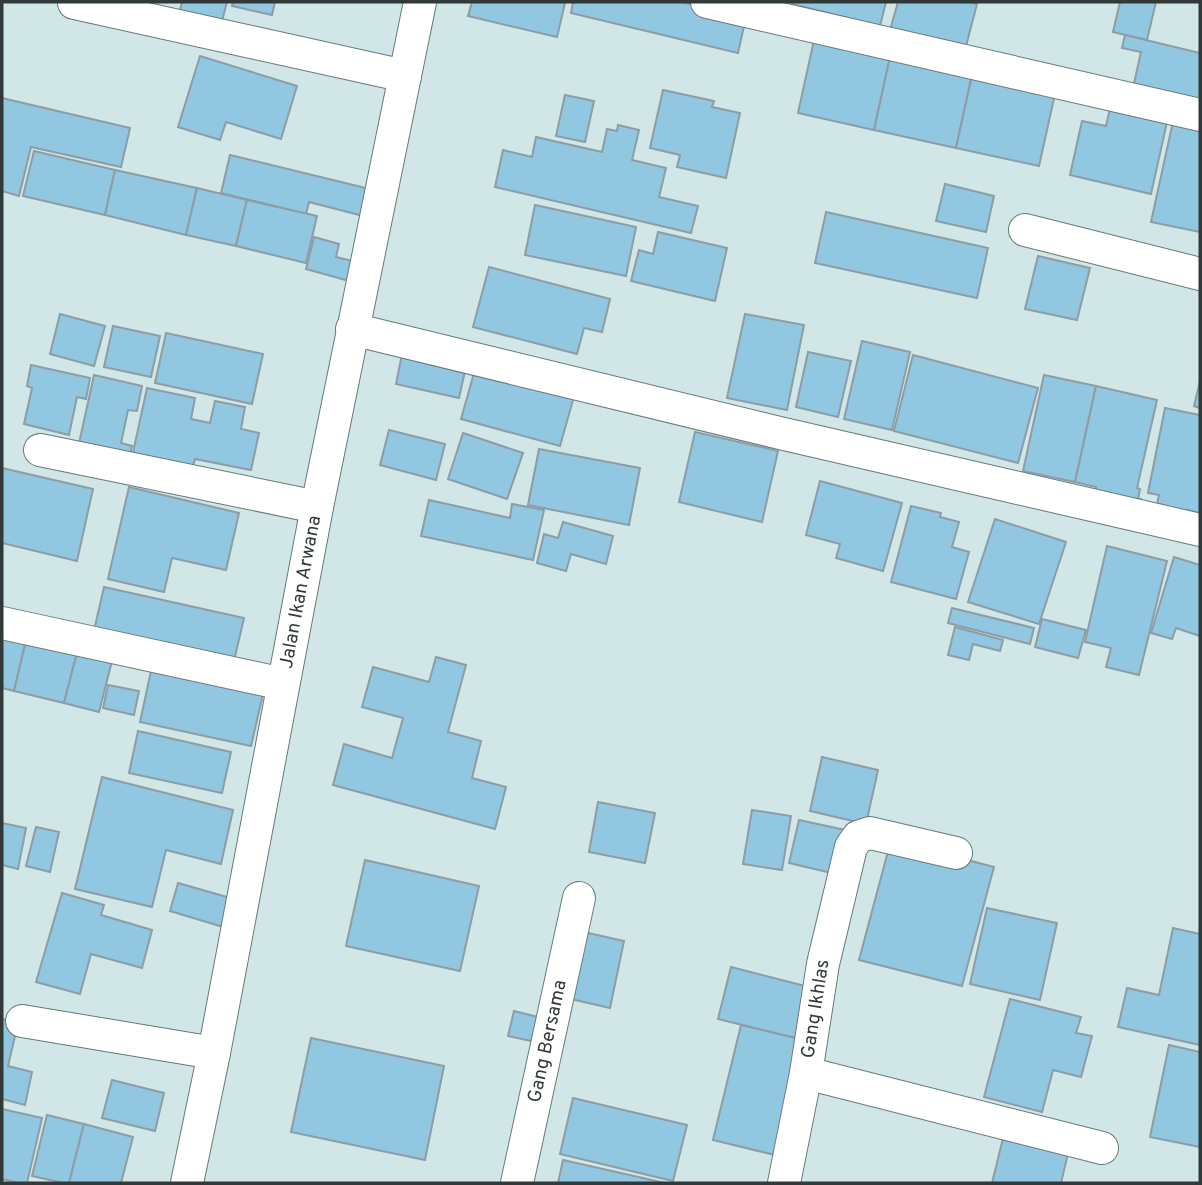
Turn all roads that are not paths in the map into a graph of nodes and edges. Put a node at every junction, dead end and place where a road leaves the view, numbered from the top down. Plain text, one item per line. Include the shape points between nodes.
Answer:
1 (420, 2) edge
2 (707, 2) edge
3 (74, 3) edge
4 (405, 76) junction
5 (1200, 115) edge
6 (1025, 230) dead end
7 (1200, 274) edge
8 (352, 329) junction
9 (40, 450) dead end
10 (317, 507) junction
11 (1200, 530) edge
12 (2, 623) edge
13 (283, 684) junction
14 (956, 853) dead end
15 (579, 898) dead end
16 (22, 1021) dead end
17 (214, 1053) junction
18 (806, 1073) junction
19 (1102, 1148) dead end
20 (187, 1183) edge
21 (517, 1183) edge
22 (784, 1183) edge

1 - 4 street, Jalan Ikan Arwana
2 - 5 street
3 - 4 street
4 - 8 street, Jalan Ikan Arwana
6 - 7 street
8 - 10 street, Jalan Ikan Arwana
8 - 11 street
9 - 10 street
10 - 13 street, Jalan Ikan Arwana
12 - 13 street
13 - 17 street, Jalan Ikan Arwana
14 - 18 street, Gang Ikhlas via 870,833 851,846 823,964
15 - 21 street, Gang Bersama
16 - 17 street
17 - 20 street, Jalan Ikan Arwana
18 - 19 street
18 - 22 street, Gang Ikhlas

